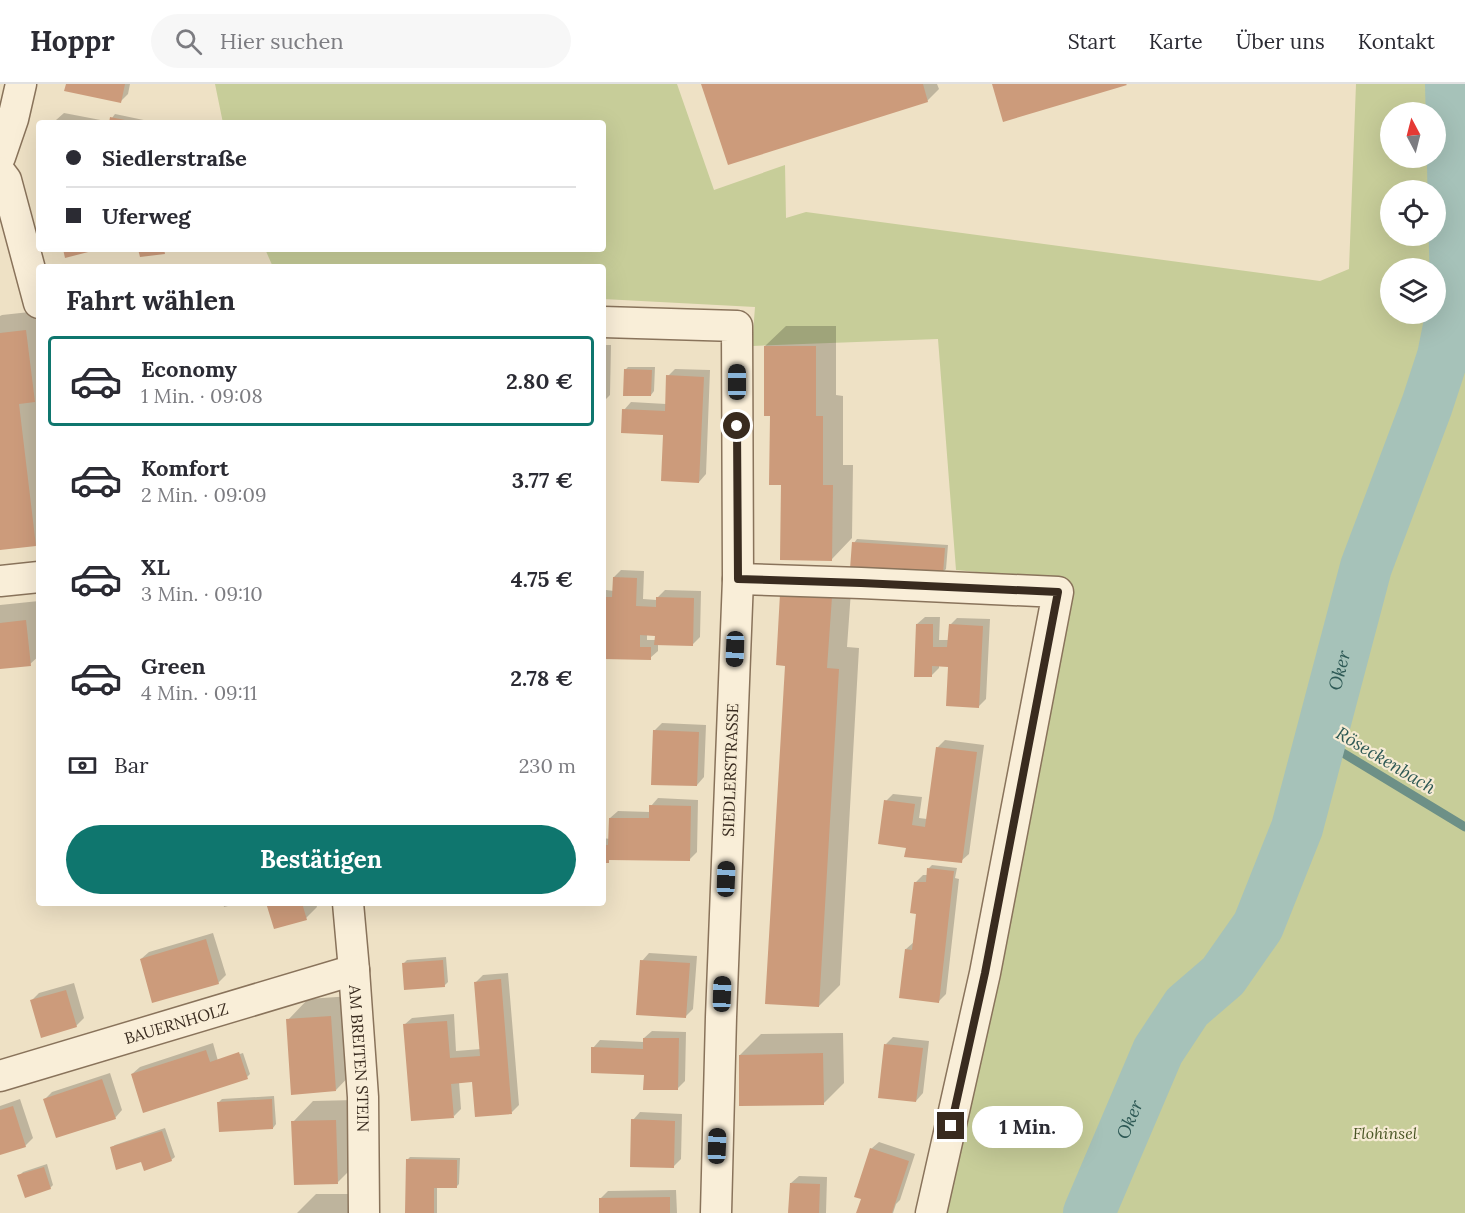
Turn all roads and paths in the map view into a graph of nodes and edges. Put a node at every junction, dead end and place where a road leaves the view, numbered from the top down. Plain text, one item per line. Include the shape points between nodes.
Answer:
1 (21, 84) edge
2 (0, 157) edge
3 (0, 172) edge
4 (36, 292) edge
5 (606, 322) edge
6 (36, 577) edge
7 (738, 579) junction
8 (0, 581) edge
9 (348, 906) edge
10 (354, 970) junction
11 (0, 1076) edge
12 (364, 1213) edge
13 (716, 1213) edge
14 (931, 1213) edge

1 - 2 street
3 - 4 street via 6,180
5 - 7 street, SIEDLERSTRASSE via 737,326
6 - 8 street
7 - 13 street, SIEDLERSTRASSE
7 - 14 street via 1058,592 985,973
9 - 10 street, AM BREITEN STEIN
10 - 11 street, BAUERNHOLZ
10 - 12 street, AM BREITEN STEIN via 363,1097

